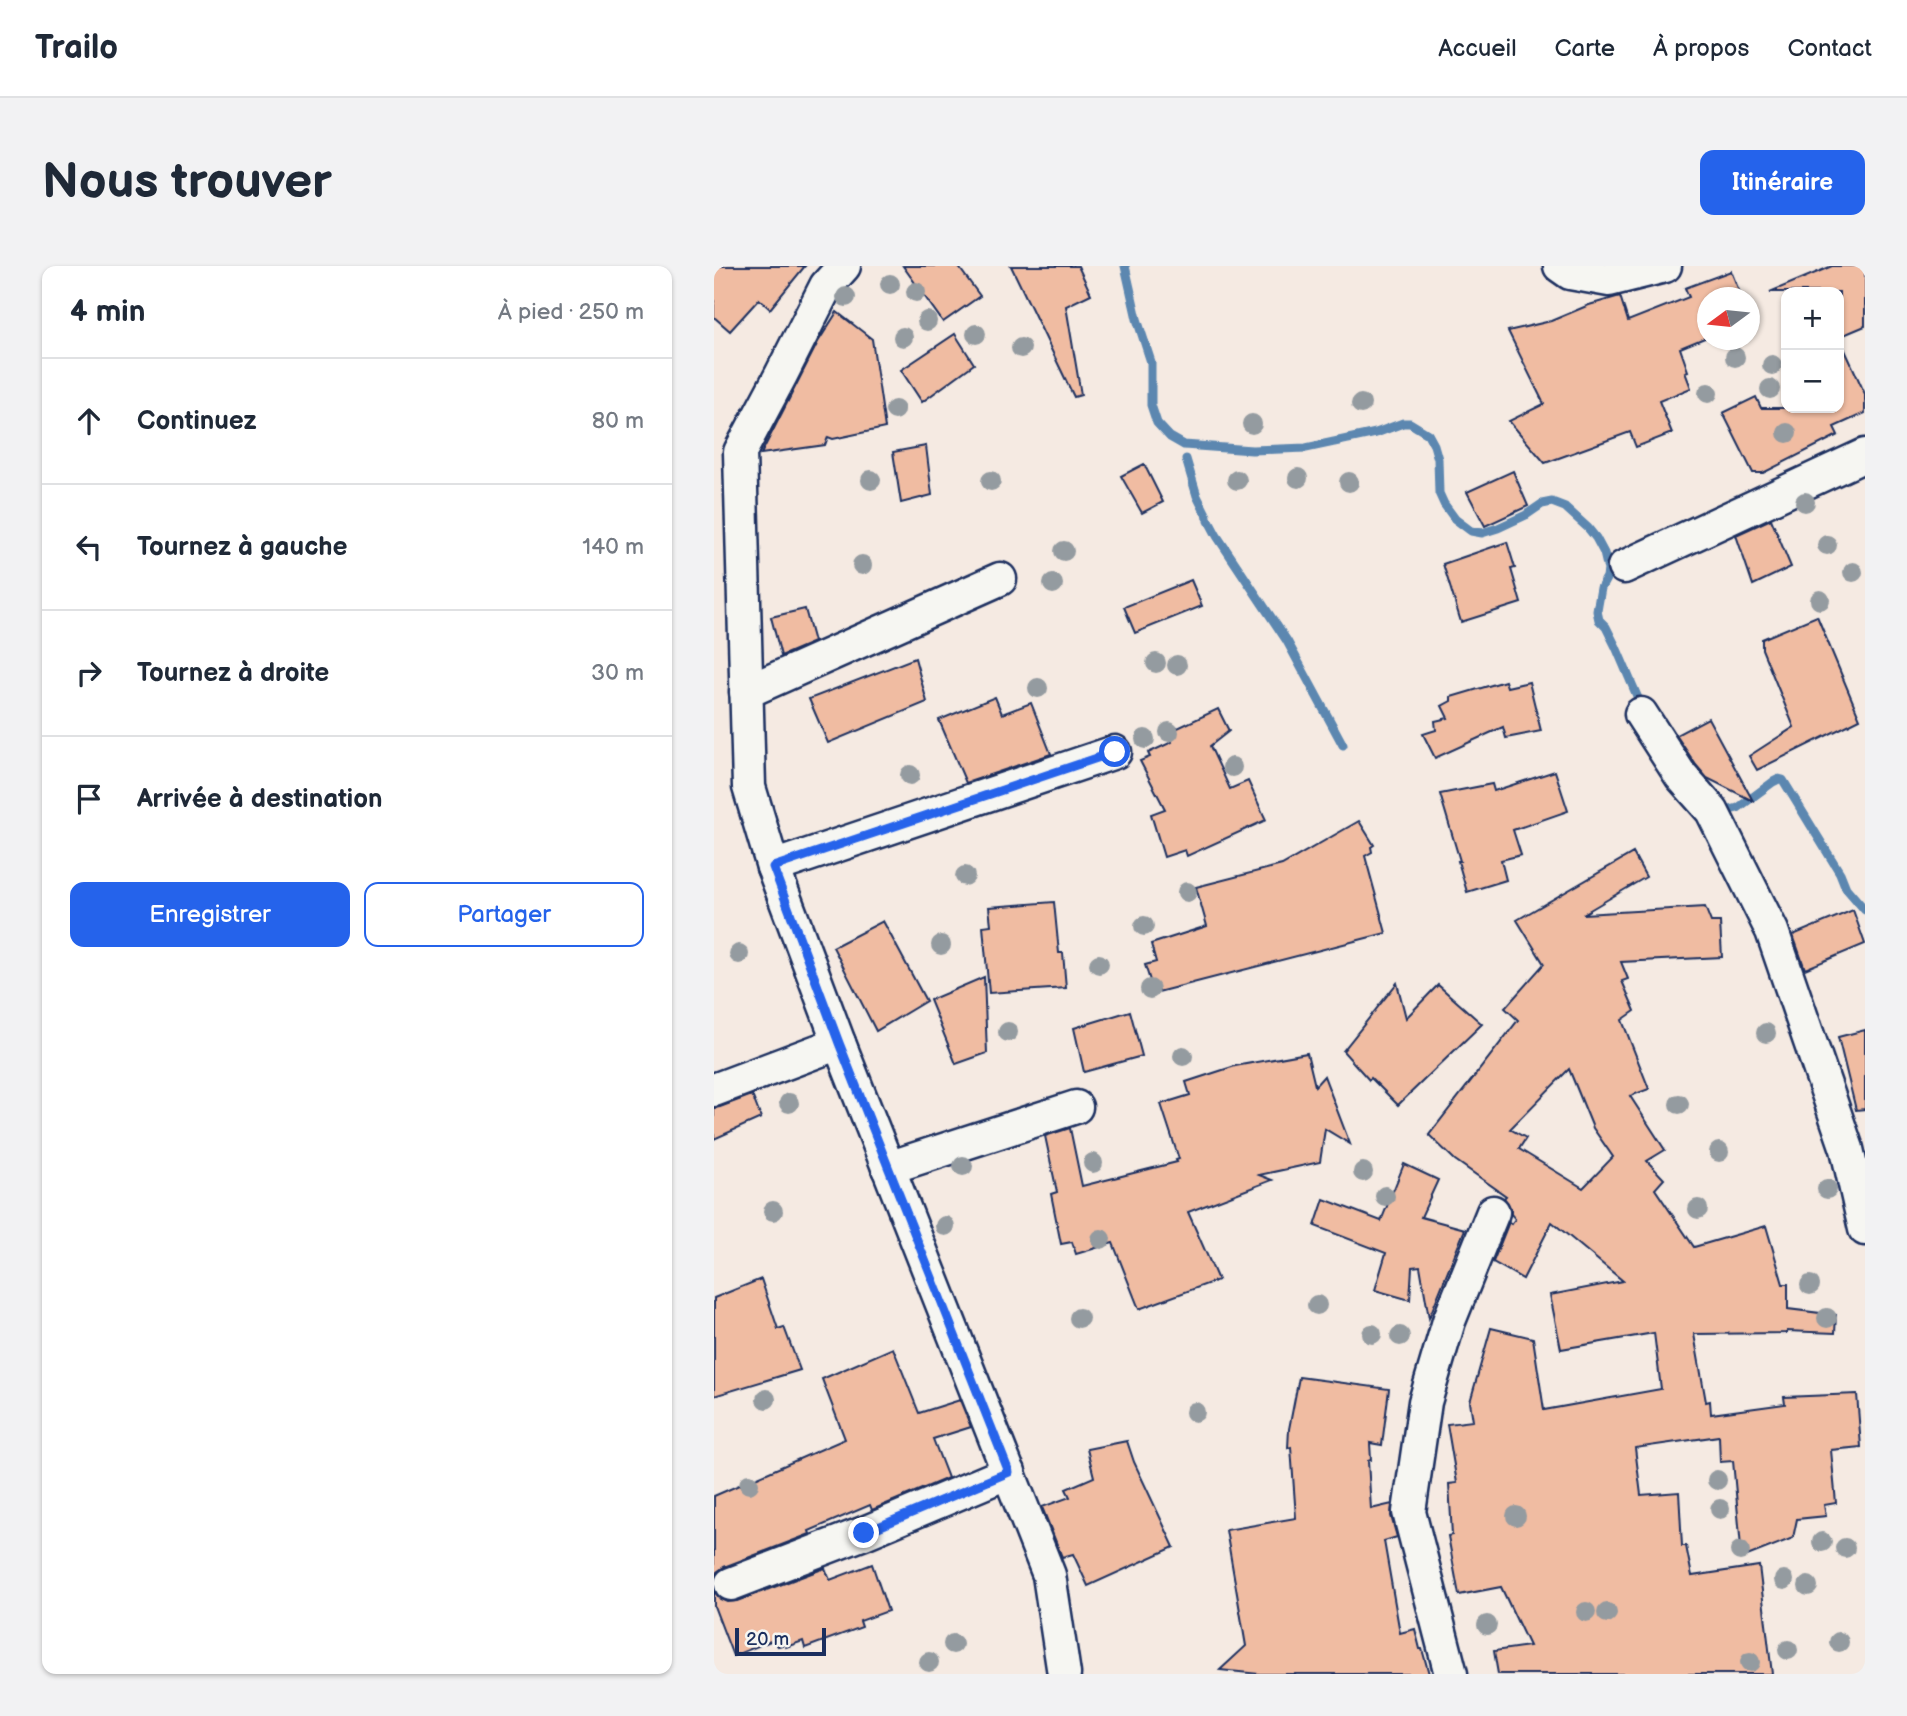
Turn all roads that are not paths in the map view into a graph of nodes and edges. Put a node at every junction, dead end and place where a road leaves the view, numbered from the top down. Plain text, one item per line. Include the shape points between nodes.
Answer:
1 (844, 266) edge
2 (1560, 266) edge
3 (1665, 266) edge
4 (727, 453) edge
5 (1865, 455) edge
6 (1624, 567) dead end
7 (1000, 579) dead end
8 (746, 692) junction
9 (1641, 714) dead end
10 (1115, 752) dead end
11 (773, 867) junction
12 (839, 1043) junction
13 (714, 1090) edge
14 (1076, 1107) dead end
15 (888, 1167) junction
16 (1493, 1212) dead end
17 (1865, 1229) edge
18 (1009, 1472) junction
19 (731, 1584) dead end
20 (1064, 1674) edge
21 (1451, 1674) edge

1 - 4 street via 827,286 781,375
2 - 3 street via 1570,273 1609,280
4 - 8 street
5 - 6 street
7 - 8 street
8 - 11 street via 749,787
9 - 17 street via 1681,776 1712,811 1772,931 1847,1149
10 - 11 street
11 - 12 street
12 - 13 street
12 - 15 street
14 - 15 street
15 - 18 street
16 - 21 street via 1449,1321 1425,1402 1409,1512
18 - 19 street
18 - 20 street via 1049,1575

